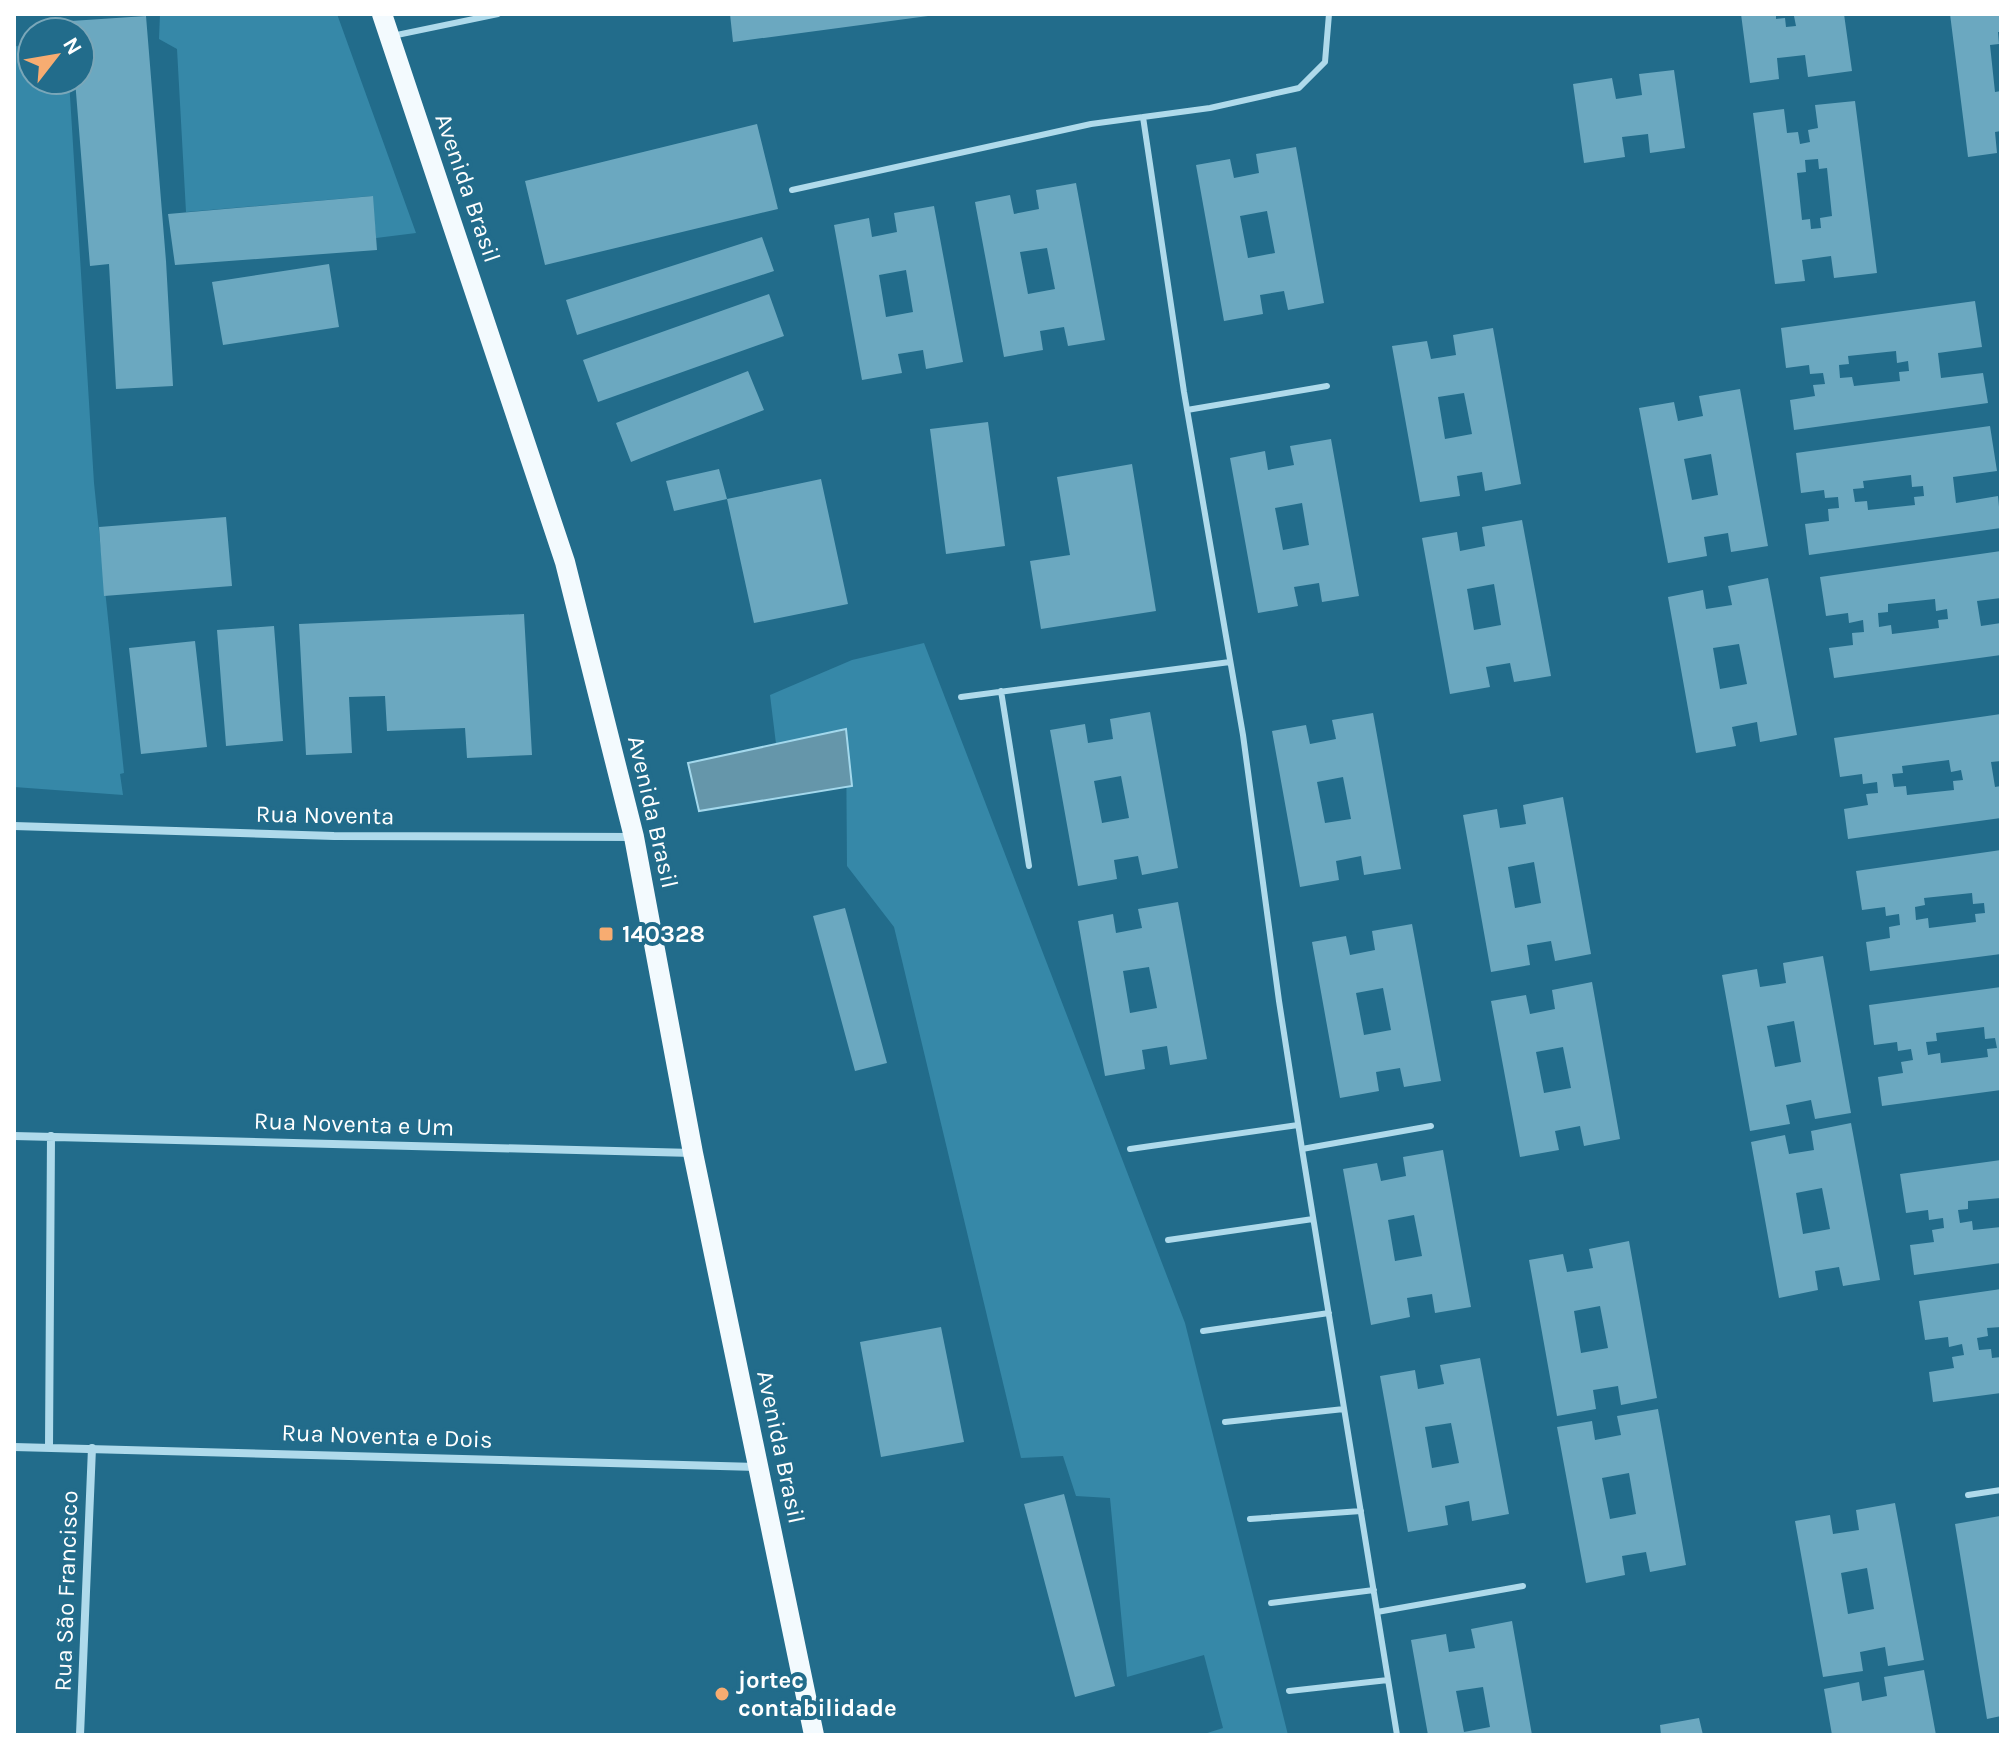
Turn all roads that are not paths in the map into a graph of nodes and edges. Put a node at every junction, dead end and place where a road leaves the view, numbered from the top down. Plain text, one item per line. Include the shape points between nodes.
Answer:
1 (382, 14) edge
2 (498, 14) edge
3 (1329, 14) edge
4 (389, 36) junction
5 (1143, 117) junction
6 (792, 190) dead end
7 (1327, 386) dead end
8 (1187, 410) junction
9 (1230, 662) junction
10 (1001, 691) junction
11 (961, 697) dead end
12 (14, 826) edge
13 (634, 837) junction
14 (1029, 866) dead end
15 (1298, 1125) junction
16 (1431, 1126) dead end
17 (14, 1136) edge
18 (51, 1136) junction
19 (1130, 1149) dead end
20 (1302, 1149) junction
21 (693, 1153) junction
22 (1313, 1219) junction
23 (1168, 1240) dead end
24 (1329, 1313) junction
25 (1203, 1331) dead end
26 (1344, 1409) junction
27 (1225, 1422) dead end
28 (14, 1447) edge
29 (49, 1447) junction
30 (92, 1448) junction
31 (759, 1467) junction
32 (2001, 1490) edge
33 (1968, 1495) dead end
34 (1361, 1511) junction
35 (1250, 1519) dead end
36 (1523, 1586) dead end
37 (1374, 1590) junction
38 (1271, 1603) dead end
39 (1377, 1612) junction
40 (1388, 1680) junction
41 (1289, 1691) dead end
42 (80, 1735) edge
43 (814, 1735) edge
44 (1397, 1735) edge

1 - 4 main road, Avenida Brasil
2 - 4 lane
3 - 5 lane via 1325,62 1299,88
4 - 13 main road, Avenida Brasil via 565,562
5 - 6 lane
5 - 8 lane
7 - 8 lane
8 - 9 lane
9 - 10 lane
9 - 15 lane
10 - 11 lane
10 - 14 lane
12 - 13 street, Rua Noventa via 334,836
13 - 21 main road, Avenida Brasil
15 - 19 lane
15 - 20 lane
16 - 20 lane
17 - 18 street, Rua Noventa e Um
18 - 21 street, Rua Noventa e Um
18 - 29 street
20 - 22 lane
21 - 31 main road, Avenida Brasil
22 - 23 lane
22 - 24 lane
24 - 25 lane
24 - 26 lane
26 - 27 lane
26 - 34 lane
28 - 29 street, Rua Noventa e Dois
29 - 30 street, Rua Noventa e Dois
30 - 31 street, Rua Noventa e Dois
30 - 42 street, Rua São Francisco
31 - 43 main road, Avenida Brasil
32 - 33 lane
34 - 35 lane
34 - 37 lane
36 - 39 lane
37 - 38 lane
37 - 39 lane
39 - 40 lane
40 - 41 lane
40 - 44 lane

